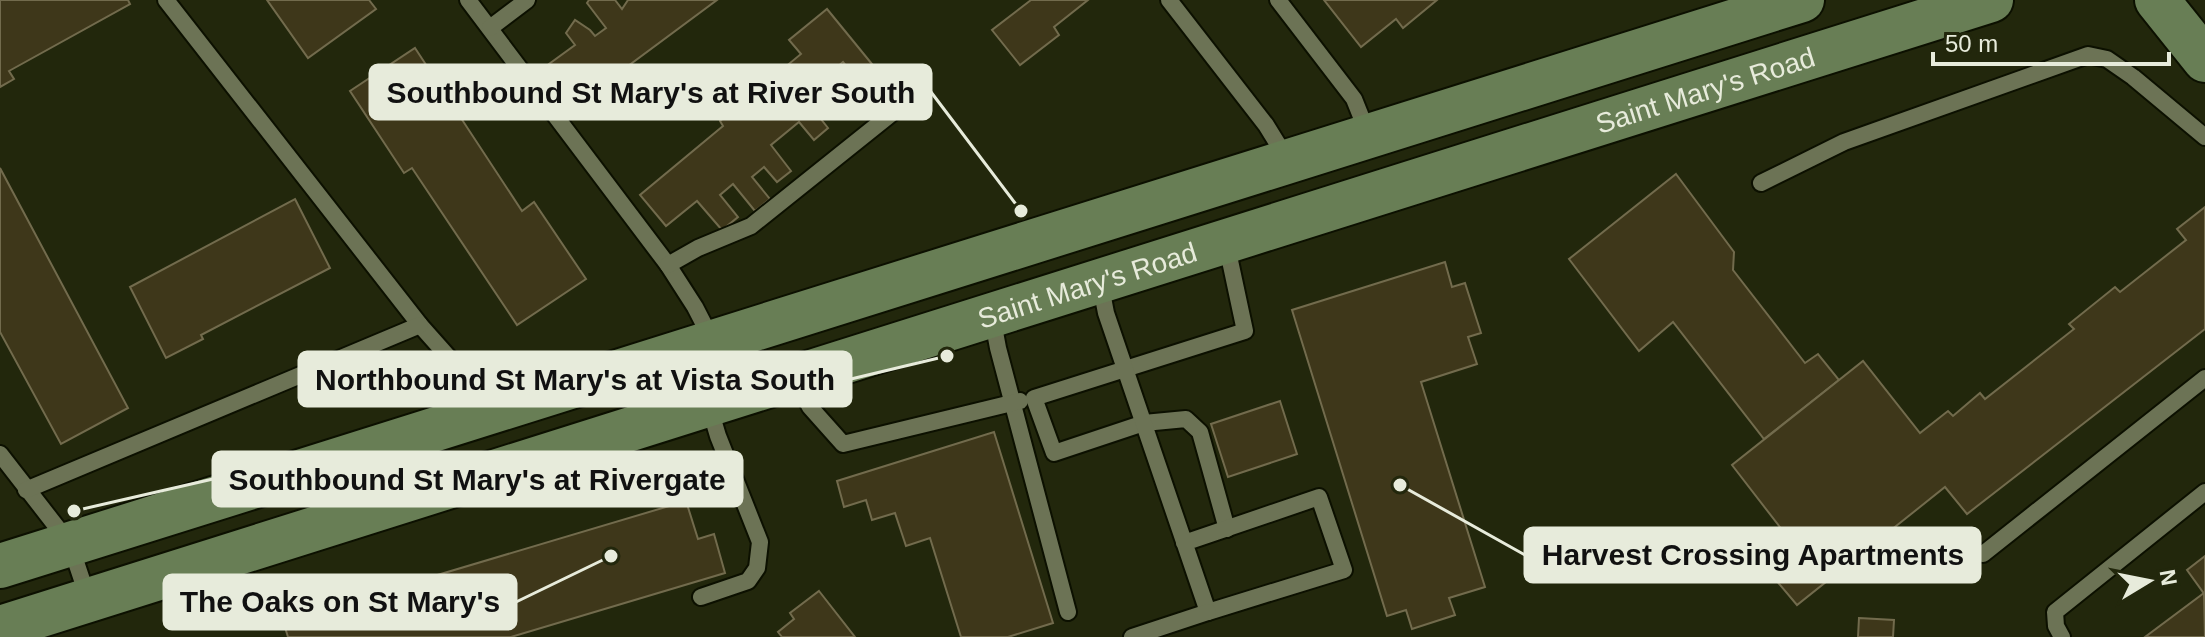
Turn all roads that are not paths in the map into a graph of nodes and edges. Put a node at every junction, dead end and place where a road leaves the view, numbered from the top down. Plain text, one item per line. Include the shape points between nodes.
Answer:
1 (166, 0) edge
2 (468, 0) edge
3 (527, 0) edge
4 (1169, 0) edge
5 (1278, 0) edge
6 (1802, 0) edge
7 (1991, 0) edge
8 (2157, 0) edge
9 (490, 28) junction
10 (2205, 60) edge
11 (1576, 71) junction
12 (896, 110) dead end
13 (1595, 125) junction
14 (1368, 135) junction
15 (2205, 137) edge
16 (1288, 161) junction
17 (1761, 183) dead end
18 (1135, 210) junction
19 (1225, 241) junction
20 (668, 265) junction
21 (1100, 281) junction
22 (992, 315) junction
23 (420, 325) junction
24 (713, 342) junction
25 (1125, 368) junction
26 (795, 378) junction
27 (2205, 378) edge
28 (1034, 398) junction
29 (1012, 403) junction
30 (709, 406) junction
31 (487, 413) junction
32 (1144, 423) junction
33 (0, 454) edge
34 (26, 490) junction
35 (2205, 492) edge
36 (1227, 529) junction
37 (1184, 543) junction
38 (70, 544) junction
39 (1983, 554) dead end
40 (0, 566) edge
41 (701, 597) dead end
42 (88, 600) junction
43 (1068, 612) dead end
44 (1208, 612) junction
45 (0, 628) edge
46 (1132, 637) edge
47 (2062, 637) edge

1 - 23 lane
2 - 9 lane
3 - 9 lane
4 - 16 lane
5 - 14 lane via 1354,99
6 - 11 main road, Saint Mary's Road
7 - 13 main road, Saint Mary's Road
8 - 10 main road
9 - 20 lane
11 - 13 main road
11 - 14 main road, Saint Mary's Road
12 - 20 lane via 751,226
13 - 19 main road, Saint Mary's Road
14 - 16 main road, Saint Mary's Road
15 - 17 lane via 2133,77 2107,59 2088,55 1844,142
16 - 18 main road, Saint Mary's Road
18 - 21 main road
18 - 24 main road, Saint Mary's Road
19 - 21 main road, Saint Mary's Road
19 - 25 lane via 1245,331
20 - 24 lane
21 - 22 main road, Saint Mary's Road
21 - 25 lane
22 - 26 main road, Saint Mary's Road
22 - 29 lane
23 - 31 lane via 468,379
23 - 34 lane
24 - 30 lane
24 - 31 main road, Saint Mary's Road
25 - 28 lane
25 - 32 lane
26 - 29 lane via 810,407 843,444
26 - 30 main road, Saint Mary's Road
27 - 39 lane
28 - 29 lane
28 - 32 lane via 1054,453
29 - 43 lane
30 - 41 lane via 760,542 757,568 748,581
30 - 42 main road, Saint Mary's Road
31 - 38 main road, Saint Mary's Road
32 - 36 lane via 1186,419 1200,432
32 - 37 lane
33 - 34 lane
34 - 38 lane
35 - 47 lane via 2055,612
36 - 37 lane
36 - 44 lane via 1319,497 1344,570
37 - 44 lane
38 - 40 main road, Saint Mary's Road
38 - 42 lane
42 - 45 main road, Saint Mary's Road
44 - 46 lane

